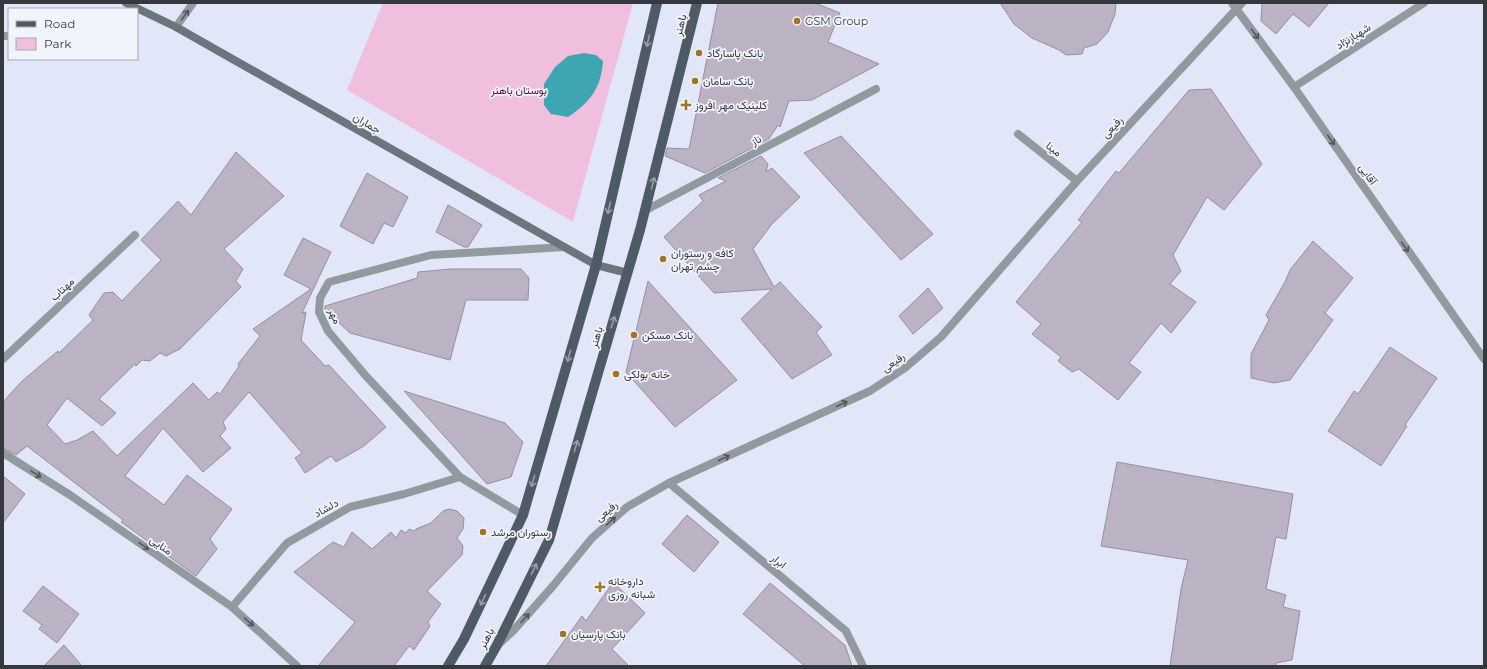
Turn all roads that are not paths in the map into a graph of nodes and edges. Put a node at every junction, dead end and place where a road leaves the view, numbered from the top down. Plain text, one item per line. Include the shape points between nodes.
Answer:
1 (194, 3) edge
2 (657, 3) edge
3 (697, 3) edge
4 (1424, 3) edge
5 (1237, 5) edge
6 (138, 8) edge
7 (176, 27) junction
8 (1294, 87) junction
9 (876, 89) dead end
10 (1018, 134) dead end
11 (1077, 181) junction
12 (646, 210) junction
13 (136, 235) dead end
14 (564, 247) junction
15 (596, 265) junction
16 (628, 274) junction
17 (1484, 359) edge
18 (3, 360) edge
19 (3, 453) edge
20 (460, 477) junction
21 (669, 483) junction
22 (523, 515) junction
23 (232, 607) junction
24 (497, 645) junction
25 (297, 666) edge
26 (448, 666) edge
27 (485, 666) edge
28 (863, 666) edge

7 -> 1 street
2 -> 15 main road, باهنر
12 -> 3 main road, باهنر
4 - 8 street, شهبازنژاد
5 -> 8 street, آقایی
5 - 11 street, رفیعی
6 - 7 main road, جماران
7 - 14 main road, جماران
8 -> 17 street, آقایی
9 - 12 street, ناز
10 - 11 street, مینا
21 -> 11 street, رفیعی via 870,391 905,368 941,337
12 - 16 main road, باهنر
13 - 18 street, مهتاب
14 - 15 main road, جماران
14 - 20 street, مهر via 431,255 329,282 320,298 319,312 328,331
15 - 16 main road, جماران
15 -> 22 main road, باهنر
24 -> 16 main road, باهنر via 548,540
19 -> 23 street, منایی via 70,495
20 - 22 street, مهر
20 - 23 street, دلشاد via 350,507 287,543
24 -> 21 street, رفیعی via 553,586 592,538 627,507
21 - 28 street, ابرار via 846,631
22 -> 26 main road, باهنر via 464,639
23 -> 25 street, منایی
24 - 27 main road, باهنر

